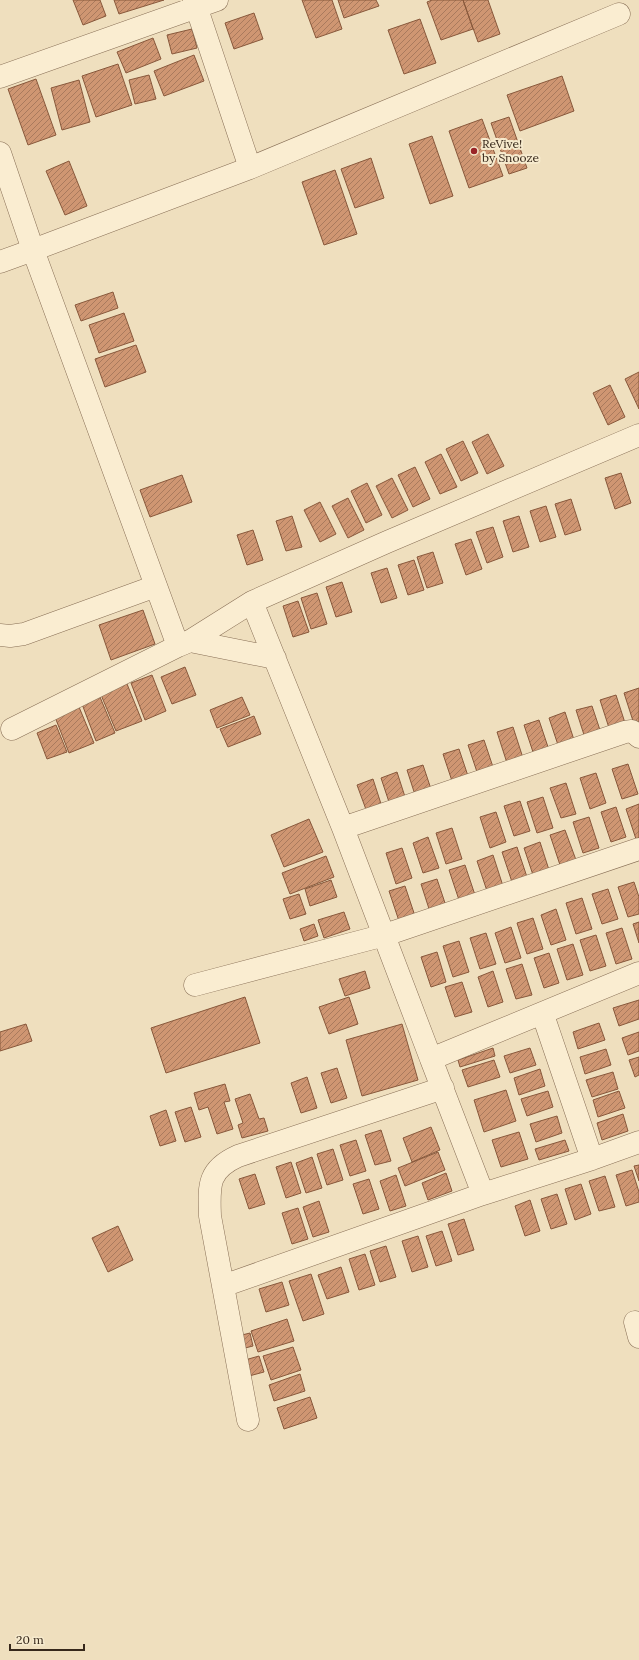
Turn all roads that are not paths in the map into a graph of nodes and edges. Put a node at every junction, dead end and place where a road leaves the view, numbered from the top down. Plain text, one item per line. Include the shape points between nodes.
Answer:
1 (216, 0) edge
2 (195, 4) edge
3 (619, 14) dead end
4 (0, 77) edge
5 (0, 154) edge
6 (250, 168) junction
7 (33, 250) junction
8 (0, 262) edge
9 (639, 435) edge
10 (156, 586) junction
11 (252, 602) junction
12 (0, 635) edge
13 (184, 643) junction
14 (275, 658) junction
15 (12, 729) dead end
16 (639, 737) edge
17 (344, 828) junction
18 (639, 849) edge
19 (385, 935) junction
20 (639, 973) edge
21 (194, 985) dead end
22 (543, 1015) junction
23 (431, 1059) junction
24 (443, 1088) junction
25 (639, 1142) edge
26 (592, 1159) junction
27 (483, 1194) junction
28 (223, 1286) junction
29 (248, 1420) dead end

1 - 2 street
2 - 4 street
2 - 6 street
3 - 6 street
5 - 7 street
6 - 7 street
7 - 8 street
7 - 10 street
9 - 11 street
10 - 12 street via 24,634
10 - 13 street
11 - 13 street
11 - 14 street
13 - 14 street
13 - 15 street
14 - 17 street
16 - 17 street via 632,731 625,732
17 - 19 street
18 - 19 street
19 - 21 street
19 - 23 street
20 - 22 street
22 - 23 street
22 - 26 street
23 - 24 street
24 - 27 street
24 - 28 street via 225,1162 211,1180 209,1192 210,1216
25 - 26 street
26 - 27 street
27 - 28 street
28 - 29 street

